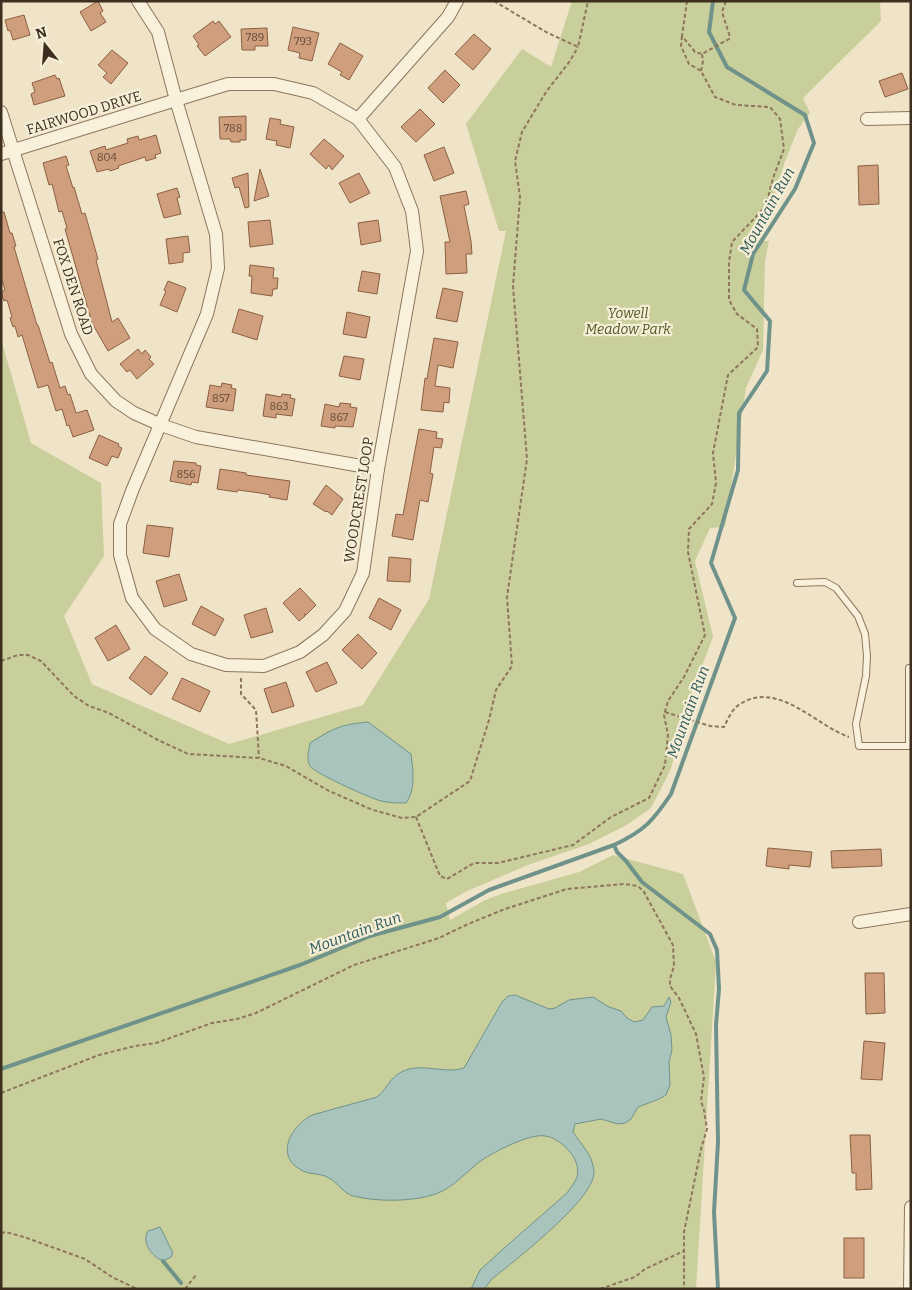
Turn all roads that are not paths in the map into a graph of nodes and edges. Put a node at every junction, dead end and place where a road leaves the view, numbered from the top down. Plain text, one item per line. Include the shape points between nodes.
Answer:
1 (138, 1) edge
2 (457, 1) edge
3 (176, 100) junction
4 (1, 112) edge
5 (911, 118) edge
6 (358, 119) junction
7 (867, 119) dead end
8 (7, 152) edge
9 (161, 425) junction
10 (378, 469) junction
11 (798, 582) dead end
12 (911, 668) edge
13 (910, 746) edge
14 (911, 914) edge
15 (859, 922) dead end
16 (911, 1207) edge
17 (910, 1289) edge

1 - 3 street via 158,32
2 - 6 street via 448,17
3 - 6 street, WOODCREST LOOP via 228,84 274,84 313,93
3 - 8 street, FAIRWOOD DRIVE
3 - 9 street, WOODCREST LOOP via 216,234 218,268 208,314
4 - 8 street, FOX DEN ROAD
5 - 7 street
6 - 10 street, WOODCREST LOOP via 395,167 412,211 417,252
8 - 9 street, FOX DEN ROAD via 71,334 91,374 116,401
9 - 10 street, FOX DEN ROAD via 196,437
9 - 10 street, WOODCREST LOOP via 120,524 120,555 132,598 155,629 191,654 226,665 264,666 300,652 323,635 345,611 363,574
11 - 13 lane via 825,582 836,588 858,616 865,634 866,676 856,724 859,746
12 - 13 lane
14 - 15 street
16 - 17 street

